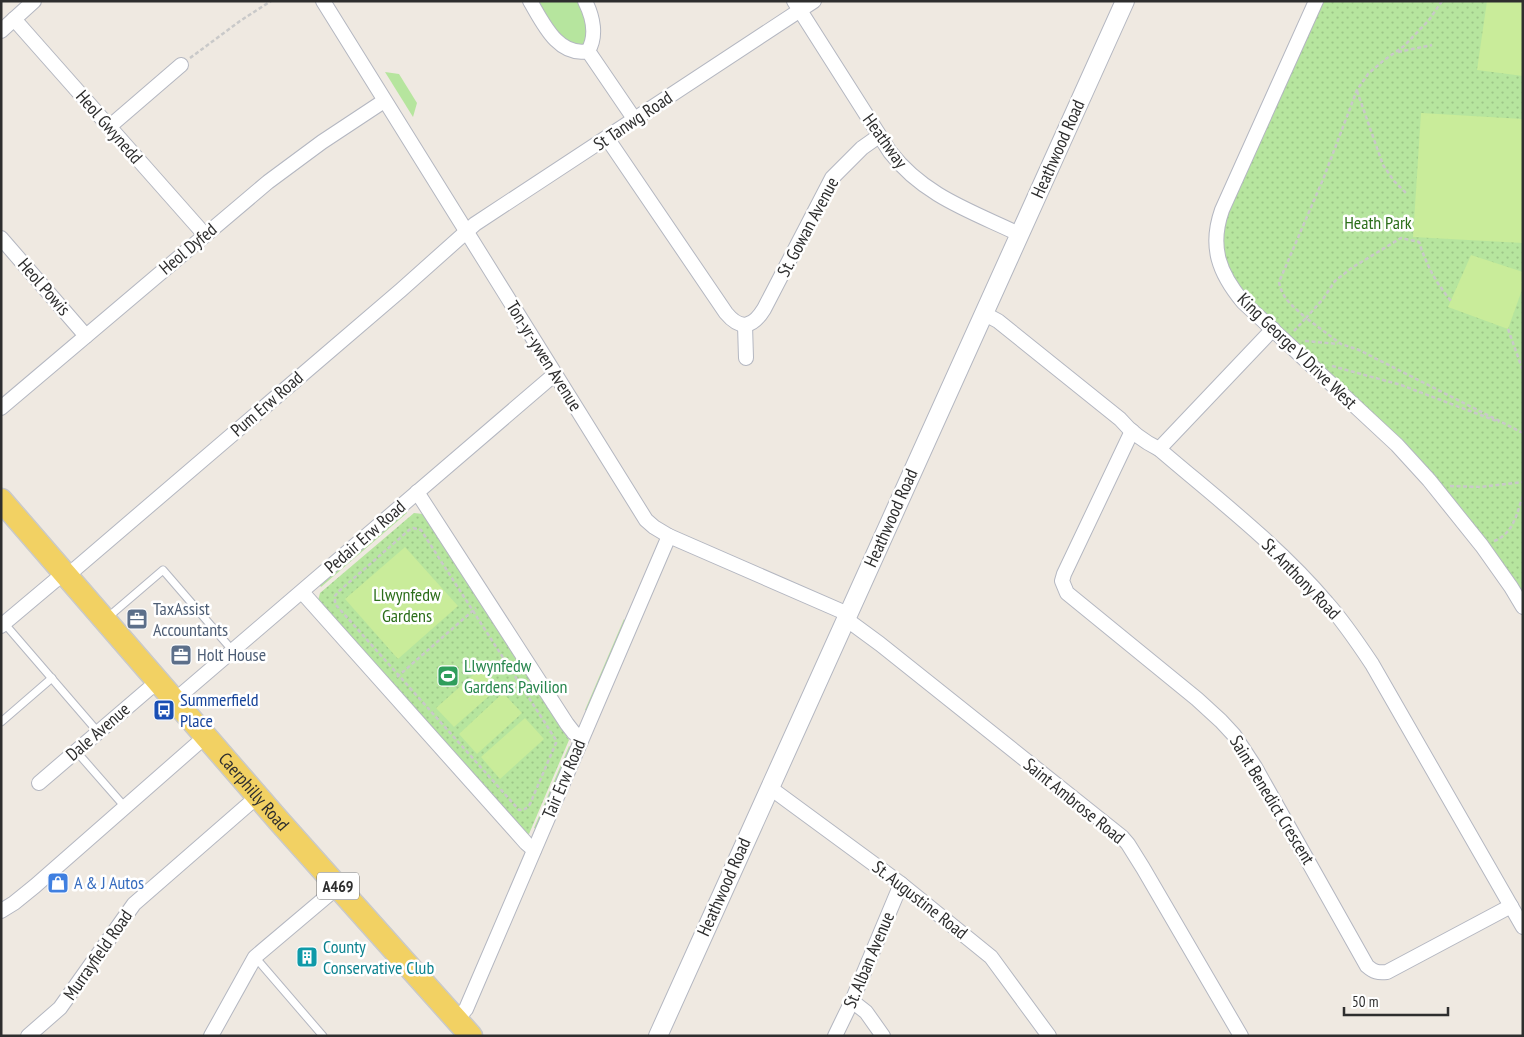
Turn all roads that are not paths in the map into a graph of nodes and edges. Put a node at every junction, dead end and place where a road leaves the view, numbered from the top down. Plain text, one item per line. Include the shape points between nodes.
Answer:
1 (34, 1) edge
2 (323, 1) edge
3 (530, 1) edge
4 (585, 1) edge
5 (814, 1) edge
6 (1125, 1) edge
7 (1316, 1) edge
8 (797, 6) edge
9 (14, 19) junction
10 (1, 31) edge
11 (588, 52) junction
12 (181, 65) road end
13 (384, 101) junction
14 (635, 120) junction
15 (110, 127) junction
16 (879, 136) junction
17 (607, 138) junction
18 (467, 232) junction
19 (1019, 234) junction
20 (205, 235) junction
21 (1, 238) edge
22 (983, 313) junction
23 (745, 325) junction
24 (1273, 329) junction
25 (86, 336) junction
26 (746, 358) dead end
27 (554, 374) junction
28 (1, 408) edge
29 (1132, 430) junction
30 (1159, 448) junction
31 (417, 492) junction
32 (1, 500) edge
33 (669, 536) junction
34 (65, 574) junction
35 (302, 592) junction
36 (1523, 608) edge
37 (847, 617) junction
38 (105, 620) junction
39 (2, 624) edge
40 (232, 651) junction
41 (52, 678) junction
42 (158, 681) junction
43 (175, 700) junction
44 (1, 722) edge
45 (98, 732) junction
46 (206, 736) junction
47 (582, 738) junction
48 (76, 751) junction
49 (39, 784) dead end
50 (769, 787) junction
51 (258, 796) junction
52 (125, 807) junction
53 (534, 850) junction
54 (901, 884) junction
55 (339, 886) junction
56 (1511, 906) junction
57 (1, 910) edge
58 (1523, 927) edge
59 (255, 957) junction
60 (852, 1001) junction
61 (457, 1019) junction
62 (28, 1036) edge
63 (211, 1036) edge
64 (323, 1036) edge
65 (471, 1036) edge
66 (658, 1036) edge
67 (835, 1036) edge
68 (883, 1036) edge
69 (1049, 1036) edge
70 (1241, 1036) edge

1 - 9 street
2 - 13 street, Ton-yr-ywen Avenue
3 - 11 street via 559,44 570,51
4 - 11 street via 594,36
5 - 8 street, St Tanwg Road
6 - 19 street, Heathwood Road
7 - 24 street, King George V Drive West via 1222,210 1216,235 1225,278 1243,302
8 - 14 street, St Tanwg Road
8 - 16 street, Heathway
9 - 10 street
9 - 15 street, Heol Gwynedd
11 - 14 street
12 - 15 street
13 - 18 street, Ton-yr-ywen Avenue
13 - 20 street, Heol Dyfed via 303,155
14 - 17 street, St Tanwg Road
15 - 20 street, Heol Gwynedd
16 - 19 street, Heathway via 899,164 938,196
16 - 23 street, St. Gowan Avenue via 832,178 764,309
17 - 18 street, St Tanwg Road via 474,224
17 - 23 street via 726,314 733,321
18 - 27 street, Ton-yr-ywen Avenue
18 - 34 street, Pum Erw Road
19 - 22 street, Heathwood Road
20 - 25 street, Heol Dyfed
21 - 25 street, Heol Powis
22 - 29 street, St. Anthony Road via 998,321
22 - 37 street, Heathwood Road
23 - 26 street
24 - 30 street
24 - 36 street, King George V Drive West via 1429,480 1482,546
25 - 28 street, Heol Dyfed
27 - 31 street, Pedair Erw Road
27 - 33 street, Ton-yr-ywen Avenue via 638,508 654,527
29 - 30 street, St. Anthony Road
29 - 56 street, Saint Benedict Crescent via 1064,574 1062,581 1067,593 1197,699 1234,735 1372,971 1387,972
30 - 56 street, St. Anthony Road via 1264,540 1312,586 1346,627 1372,664
31 - 35 street, Pedair Erw Road
31 - 47 street via 567,724
32 - 34 main road, Caerphilly Road / A469
33 - 37 street, Ton-yr-ywen Avenue
33 - 47 street, Tair Erw Road
34 - 38 main road, Caerphilly Road / A469
34 - 39 street, Pum Erw Road
35 - 40 street, Pedair Erw Road
35 - 53 street
37 - 50 street, Heathwood Road
37 - 70 street, Saint Ambrose Road via 1122,837
38 - 40 lane via 163,570
38 - 42 main road, Caerphilly Road / A469
39 - 41 lane
40 - 43 street, Pedair Erw Road
41 - 44 lane
41 - 45 lane
42 - 43 main road, Caerphilly Road / A469
42 - 45 street, Dale Avenue
43 - 46 main road, Caerphilly Road / A469
45 - 48 street, Dale Avenue
46 - 51 main road, Caerphilly Road / A469
46 - 52 street
47 - 53 street, Tair Erw Road
48 - 49 street, Dale Avenue
48 - 52 lane
50 - 54 street, St. Augustine Road
50 - 66 street, Heathwood Road
51 - 55 main road, Caerphilly Road / A469
51 - 62 street, Murrayfield Road via 134,904 60,1008
52 - 57 street via 30,890
53 - 61 street, Tair Erw Road via 466,1009
54 - 60 street, St. Alban Avenue
54 - 69 street, St. Augustine Road via 991,957
55 - 59 street
55 - 61 main road, Caerphilly Road / A469
56 - 58 street, St. Anthony Road
59 - 63 street
59 - 64 lane
60 - 67 street, St. Alban Avenue
60 - 68 street via 866,1012
61 - 65 main road, Caerphilly Road / A469

